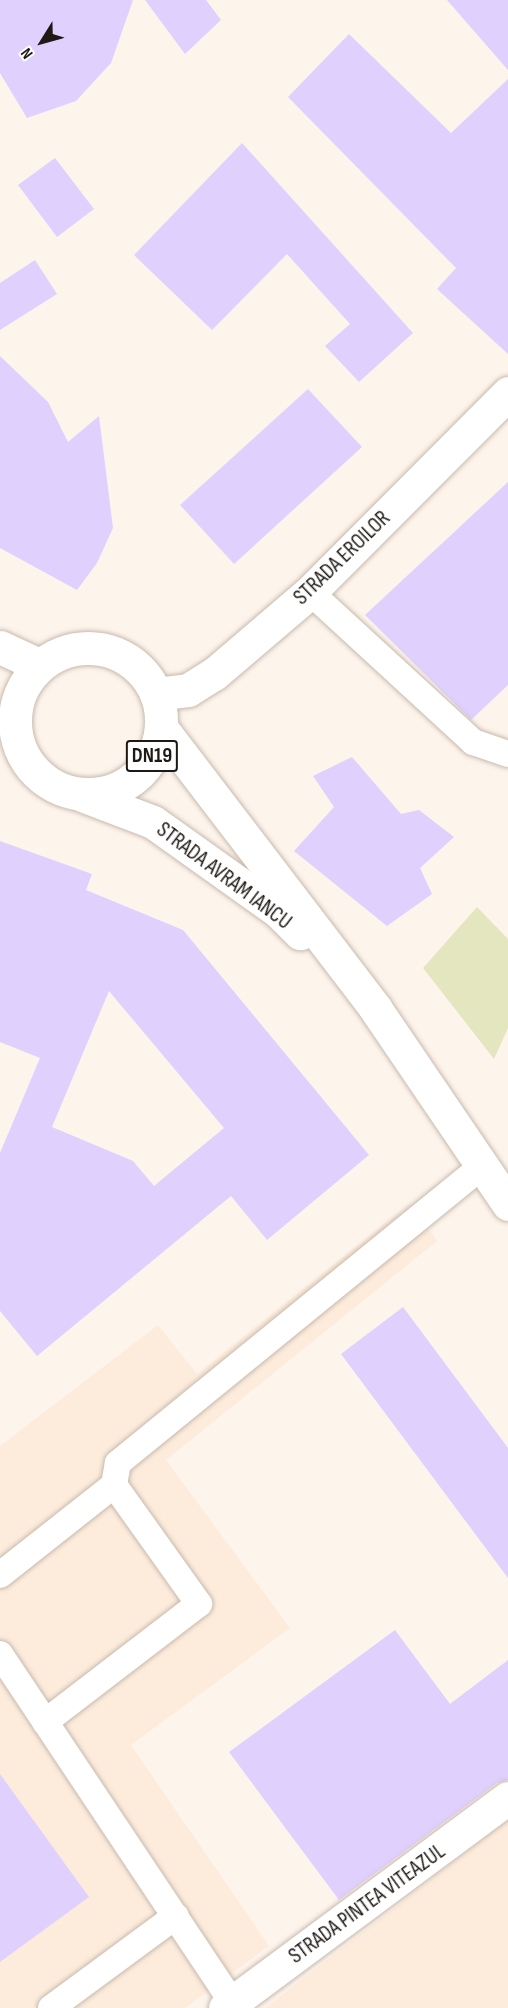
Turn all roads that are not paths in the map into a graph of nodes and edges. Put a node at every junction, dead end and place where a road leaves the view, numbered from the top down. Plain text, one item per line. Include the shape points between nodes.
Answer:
1 (508, 393) edge
2 (310, 591) junction
3 (0, 647) edge
4 (21, 681) edge
5 (156, 694) junction
6 (162, 729) junction
7 (508, 754) edge
8 (0, 767) edge
9 (49, 784) junction
10 (81, 795) junction
11 (375, 1008) junction
12 (483, 1165) junction
13 (508, 1204) edge
14 (114, 1485) junction
15 (0, 1575) edge
16 (0, 1654) edge
17 (45, 1722) junction
18 (508, 1798) edge
19 (176, 1916) junction
20 (229, 2005) edge
21 (51, 2008) edge

1 - 2 main road, STRADA EROILOR
2 - 5 main road, STRADA EROILOR via 214,674 188,690
2 - 7 lane via 473,742
3 - 4 main road
4 - 5 main road, DN19 via 80,648 109,650 143,672
4 - 9 main road, DN19 via 14,722 22,755
5 - 6 main road, DN19
6 - 10 main road, DN19 via 145,767 117,789
6 - 11 main road, STRADA AVRAM IANCU / DN19
8 - 9 main road, DN19
9 - 10 main road, DN19
10 - 11 main road, STRADA AVRAM IANCU / DN19 via 153,822 279,912
11 - 12 main road, STRADA AVRAM IANCU / DN19
12 - 13 main road, STRADA AVRAM IANCU / DN19
12 - 14 lane via 118,1463
14 - 15 lane
14 - 17 lane via 199,1604
16 - 17 lane
17 - 19 lane
18 - 20 main road, STRADA PINTEA VITEAZUL
19 - 20 lane
19 - 21 lane

